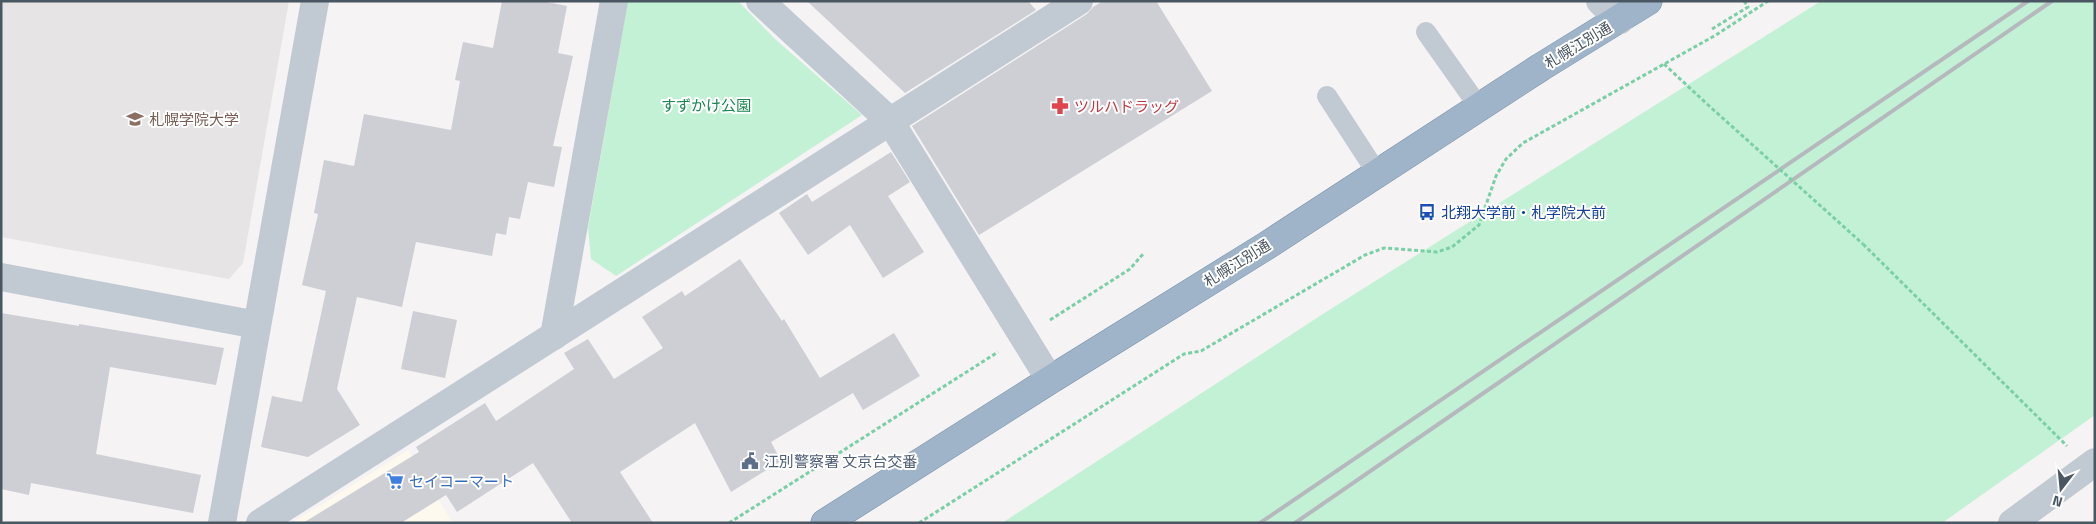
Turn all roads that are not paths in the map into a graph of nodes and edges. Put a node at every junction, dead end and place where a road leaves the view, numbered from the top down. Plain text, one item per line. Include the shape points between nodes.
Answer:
1 (315, 1) edge
2 (614, 1) edge
3 (760, 1) edge
4 (1079, 1) edge
5 (1600, 1) edge
6 (1648, 1) edge
7 (1620, 20) junction
8 (1426, 32) dead end
9 (1327, 96) dead end
10 (1479, 107) junction
11 (890, 121) junction
12 (1377, 173) junction
13 (1, 278) edge
14 (257, 325) junction
15 (554, 336) junction
16 (1050, 380) junction
17 (2092, 468) edge
18 (222, 523) edge
19 (260, 523) edge
20 (825, 523) edge
21 (2012, 523) edge

1 - 14 street
2 - 15 street
3 - 11 street
4 - 11 street
5 - 7 street
6 - 7 highway, 札幌江別通
7 - 10 highway, 札幌江別通
8 - 10 lane
9 - 12 lane
10 - 12 highway, 札幌江別通
11 - 15 street
11 - 16 street
12 - 16 highway, 札幌江別通
13 - 14 street
14 - 18 street
15 - 19 street
16 - 20 highway, 札幌江別通
17 - 21 street

